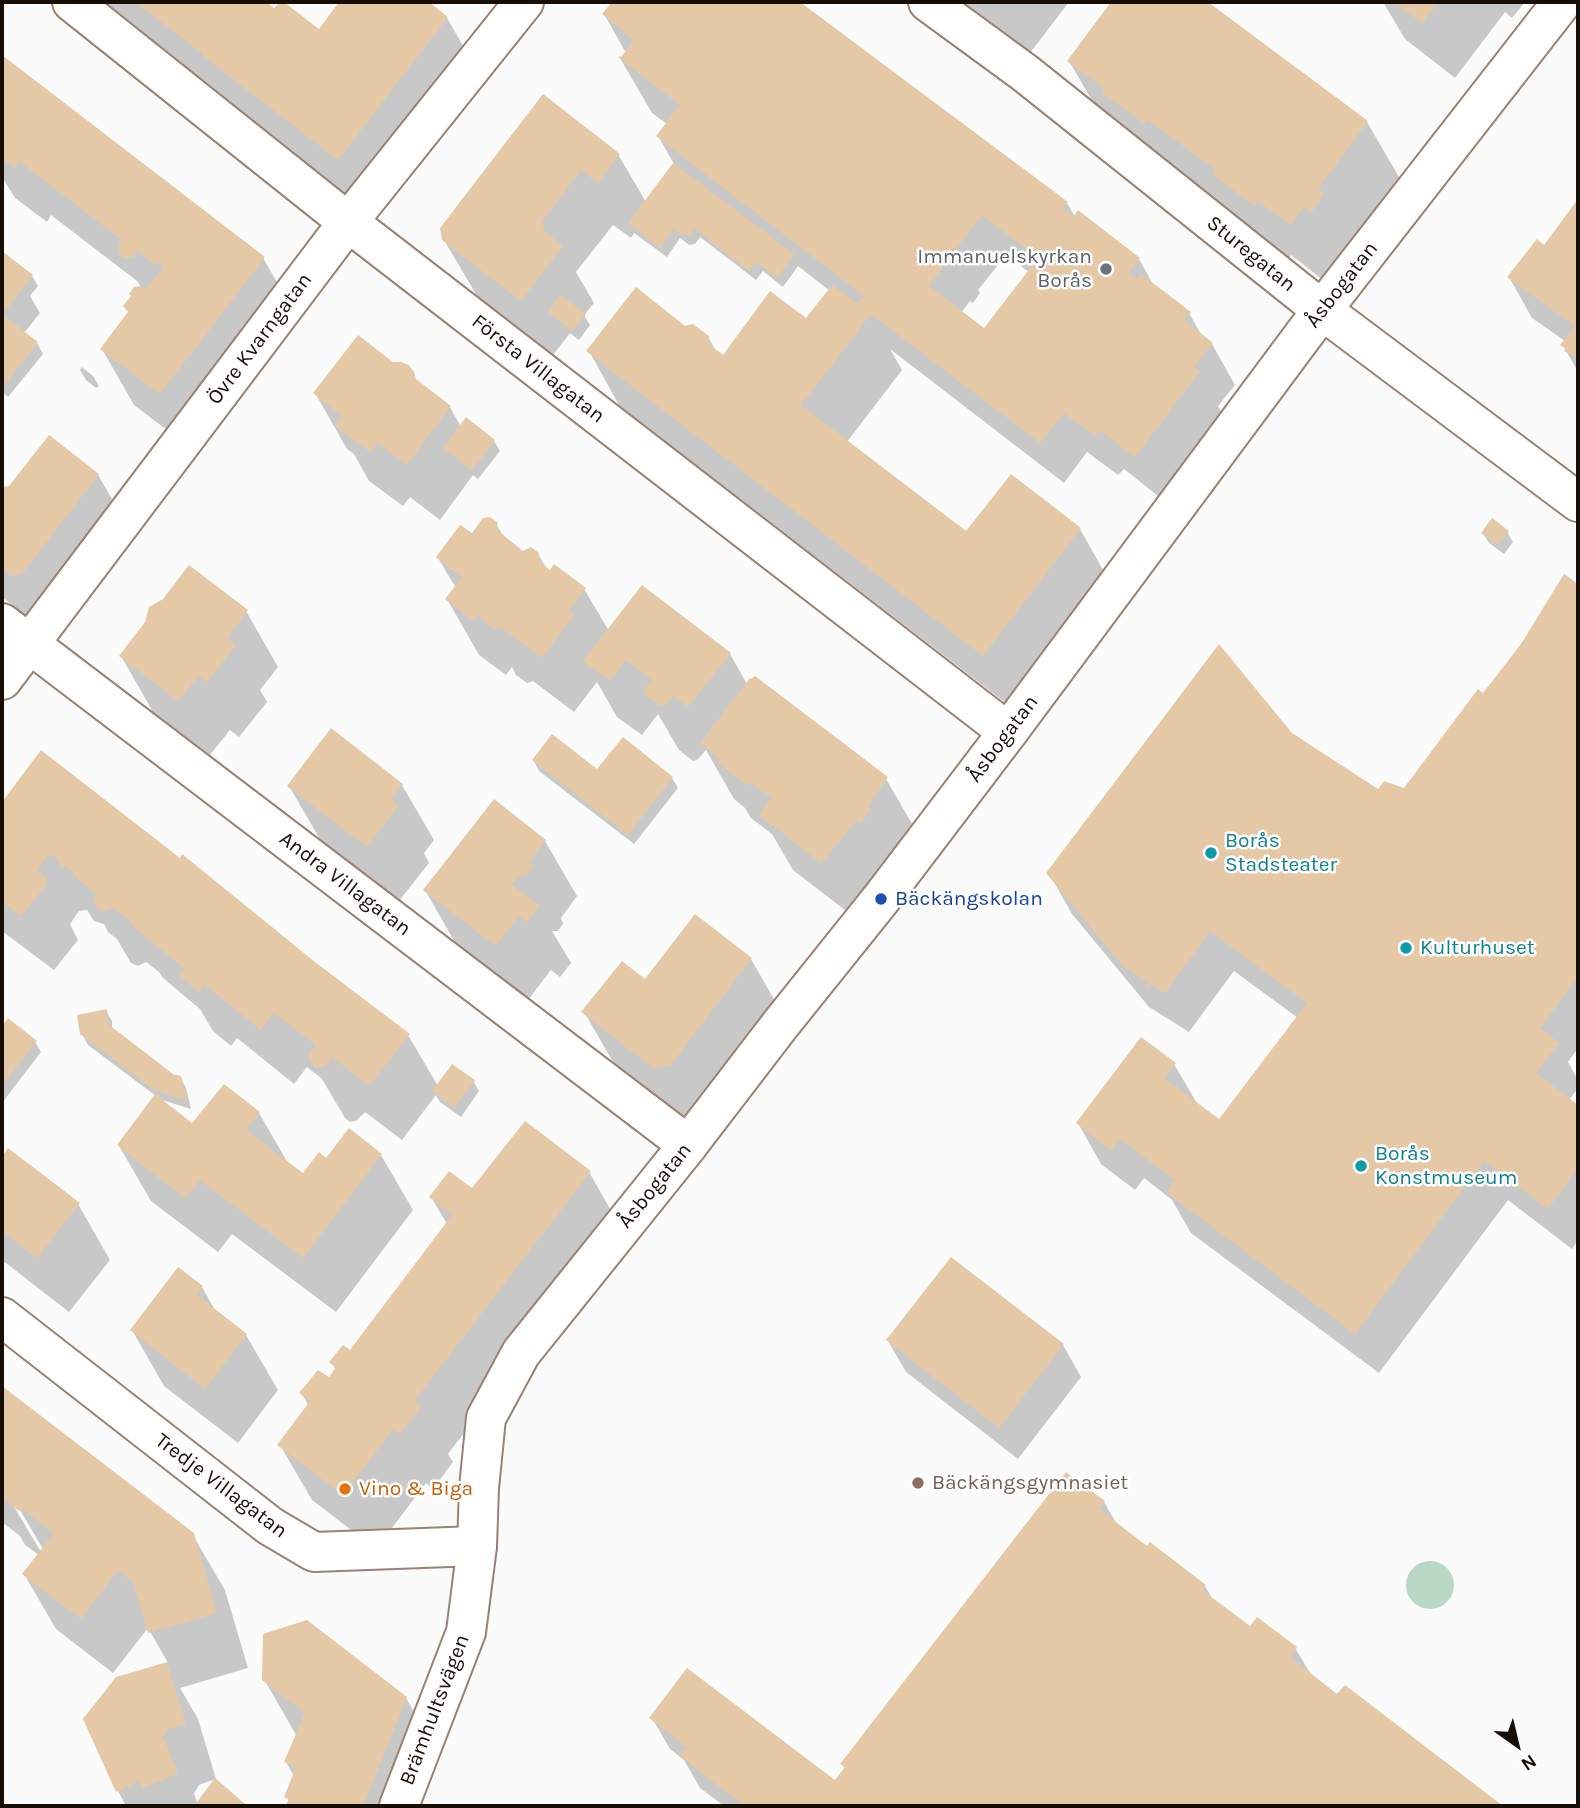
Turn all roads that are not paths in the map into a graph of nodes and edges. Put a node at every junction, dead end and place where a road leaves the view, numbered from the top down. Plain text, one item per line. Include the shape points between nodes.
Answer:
1 (72, 2) edge
2 (524, 2) edge
3 (928, 2) edge
4 (1562, 2) edge
5 (348, 222) junction
6 (1322, 310) junction
7 (1578, 502) edge
8 (15, 633) edge
9 (2, 680) edge
10 (1008, 732) junction
11 (688, 1145) junction
12 (2, 1317) edge
13 (479, 1488) joint
14 (477, 1546) junction
15 (399, 1806) edge

1 - 5 street, Första Villagatan
2 - 5 street, Övre Kvarngatan
3 - 6 street, Sturegatan
4 - 6 street, Åsbogatan
5 - 8 street, Övre Kvarngatan
5 - 10 street, Första Villagatan
6 - 7 street, Sturegatan
6 - 10 street, Åsbogatan
8 - 9 street, Övre Kvarngatan
8 - 11 street, Andra Villagatan
10 - 11 street, Åsbogatan
11 - 13 street, Åsbogatan via 521,1353 486,1418
12 - 14 street, Tredje Villagatan via 270,1526 314,1552
13 - 14 street, Brämhultsvägen
14 - 15 street, Brämhultsvägen via 466,1632

